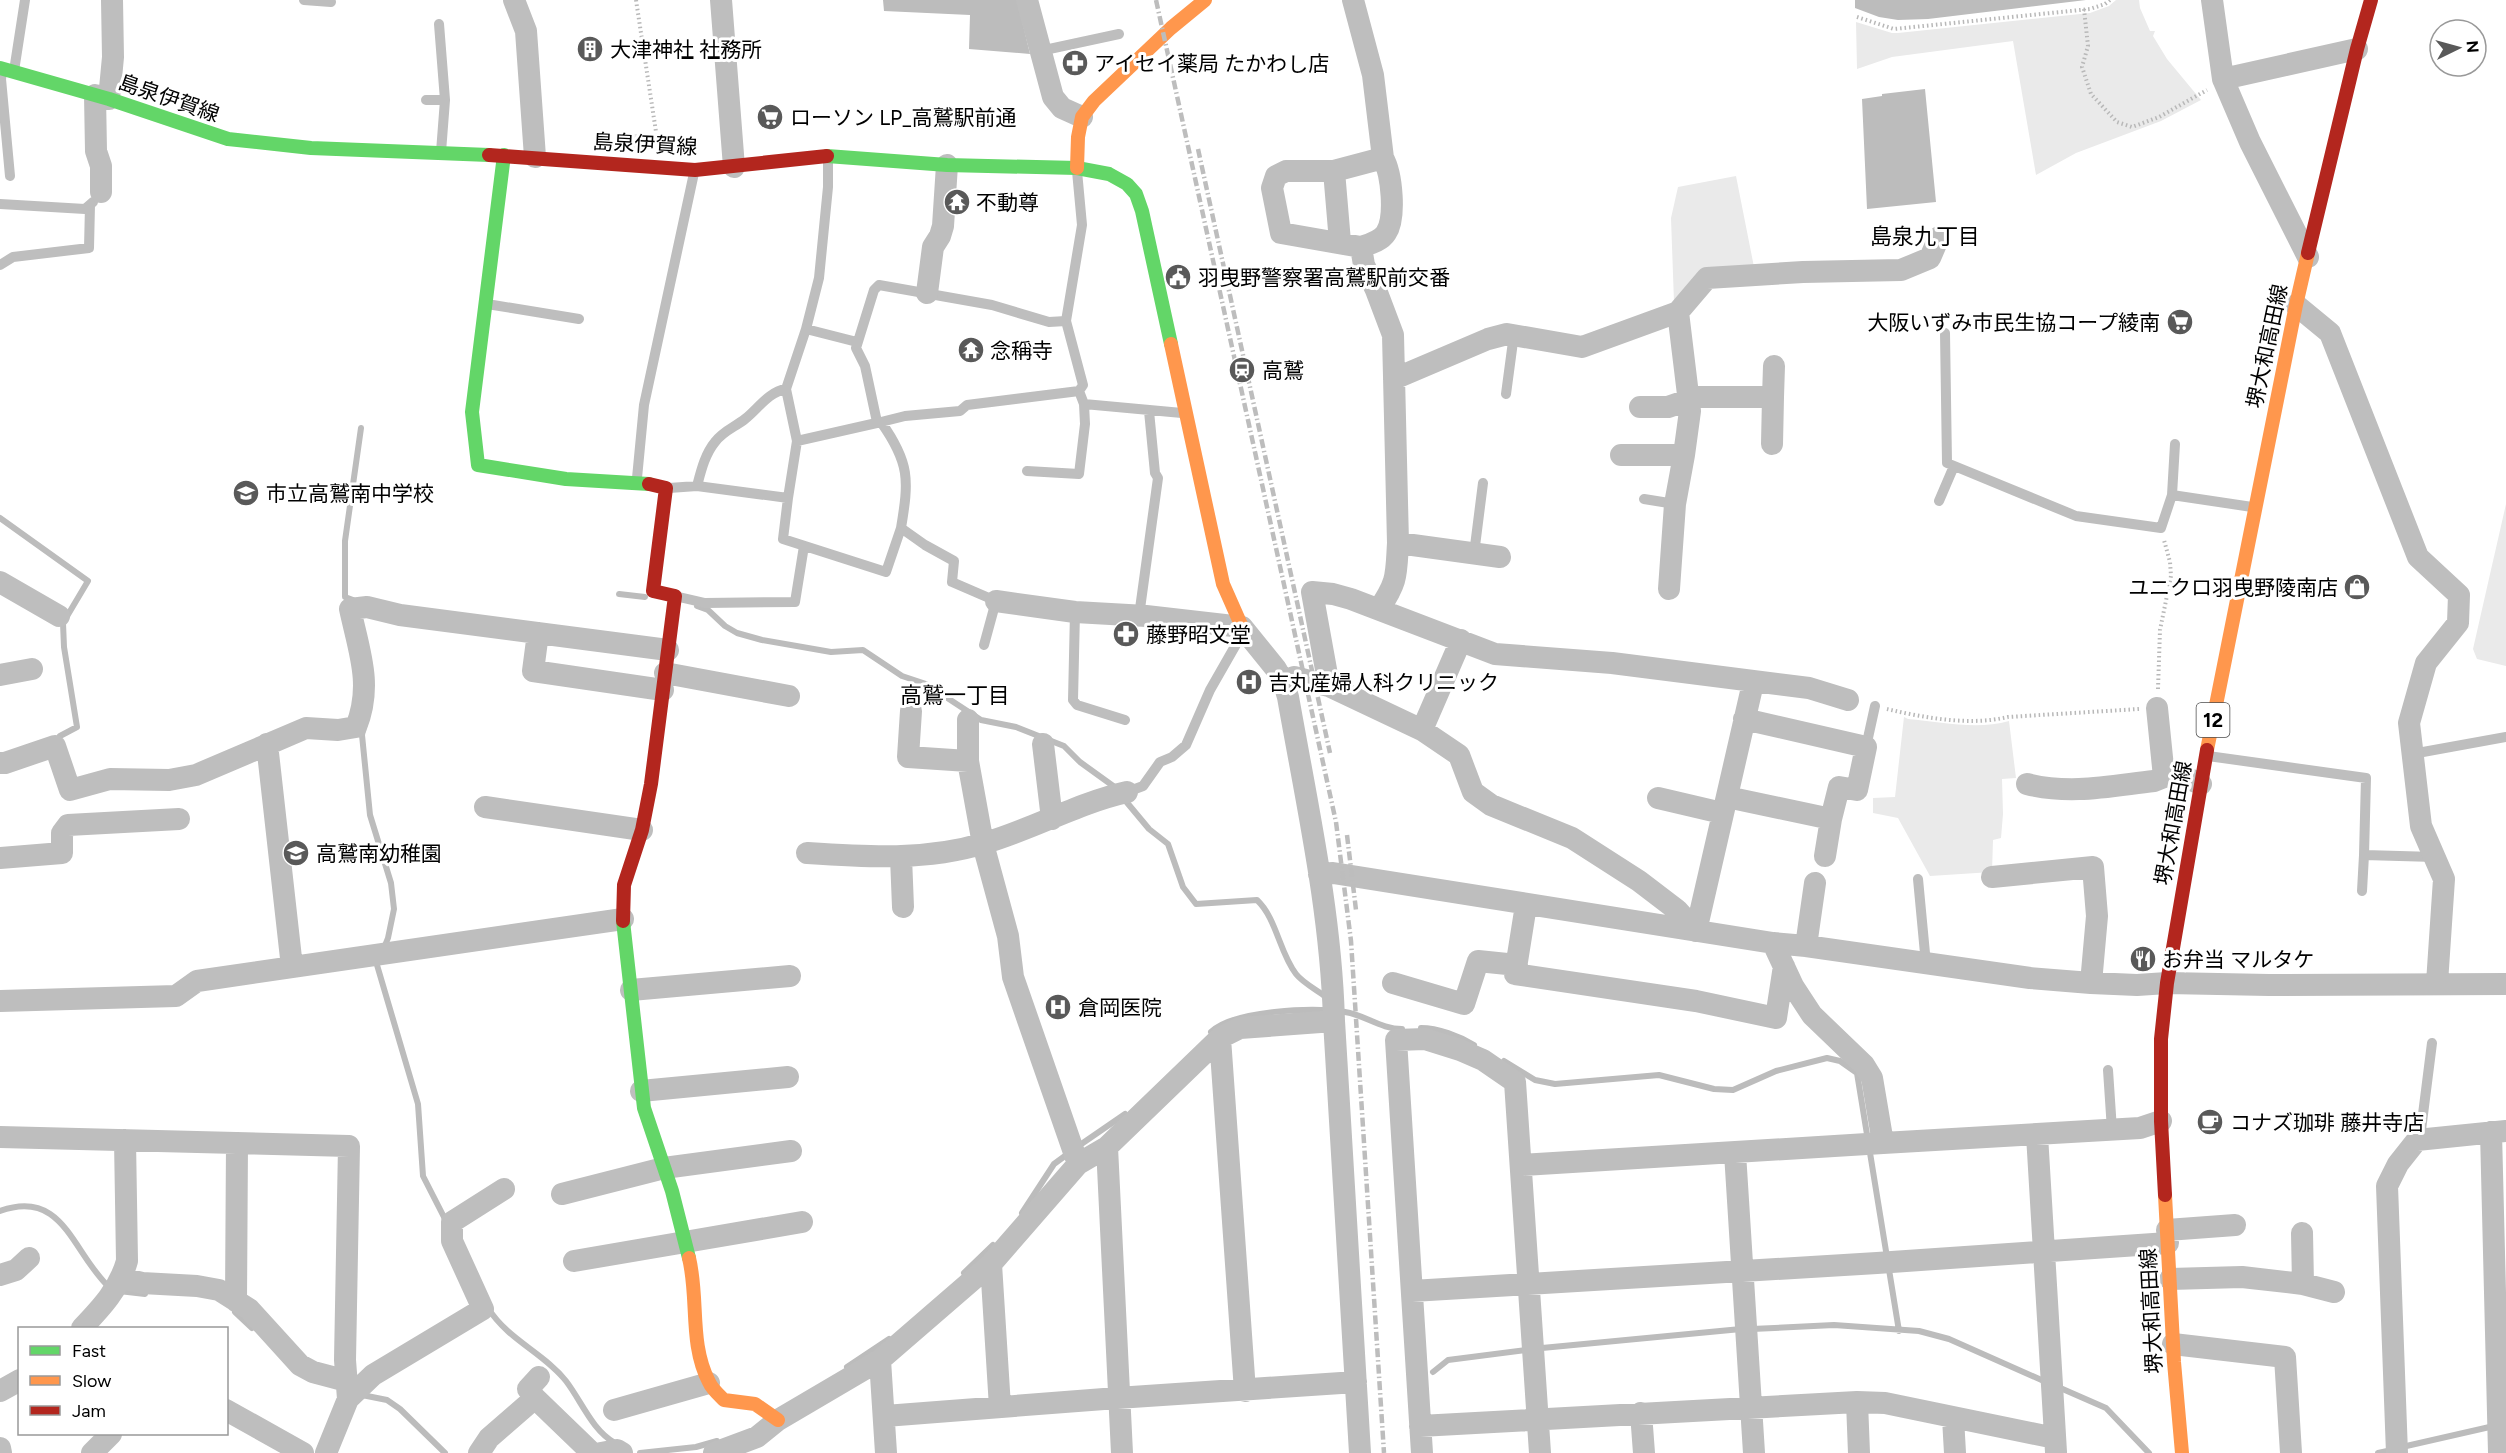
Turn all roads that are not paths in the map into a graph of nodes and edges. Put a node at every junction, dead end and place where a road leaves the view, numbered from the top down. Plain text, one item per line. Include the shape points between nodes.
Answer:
1 (25, 0) edge
2 (112, 0) edge
3 (304, 0) edge
4 (514, 0) edge
5 (721, 0) edge
6 (1027, 0) edge
7 (1205, 0) edge
8 (1353, 0) edge
9 (2212, 0) edge
10 (2371, 0) edge
11 (331, 2) dead end
12 (439, 24) dead end
13 (1119, 34) dead end
14 (2357, 49) junction
15 (1041, 51) junction
16 (6, 69) edge
17 (2223, 79) junction
18 (102, 97) junction
19 (426, 100) dead end
20 (445, 100) junction
21 (1082, 117) junction
22 (441, 152) junction
23 (504, 155) junction
24 (535, 156) junction
25 (828, 156) junction
26 (1383, 158) junction
27 (947, 165) junction
28 (734, 167) junction
29 (1077, 168) junction
30 (695, 170) junction
31 (1334, 171) junction
32 (10, 176) dead end
33 (95, 199) junction
34 (0, 204) edge
35 (1940, 237) dead end
36 (1351, 244) junction
37 (2308, 257) junction
38 (0, 265) edge
39 (927, 293) junction
40 (487, 304) junction
41 (2296, 305) junction
42 (1678, 312) junction
43 (579, 319) dead end
44 (1066, 321) junction
45 (806, 329) junction
46 (1945, 333) dead end
47 (1514, 334) junction
48 (857, 342) junction
49 (1774, 366) dead end
50 (1394, 379) junction
51 (786, 389) junction
52 (1079, 391) junction
53 (1506, 394) dead end
54 (1773, 397) junction
55 (1688, 399) junction
56 (1084, 404) junction
57 (1640, 407) dead end
58 (1149, 411) junction
59 (1186, 413) junction
60 (879, 422) junction
61 (797, 441) junction
62 (1772, 444) dead end
63 (2175, 444) dead end
64 (1621, 455) dead end
65 (1684, 455) junction
66 (1954, 466) junction
67 (1027, 471) dead end
68 (637, 482) junction
69 (1483, 483) dead end
70 (697, 486) junction
71 (666, 488) junction
72 (2172, 495) junction
73 (788, 498) junction
74 (1644, 499) dead end
75 (1939, 501) dead end
76 (1675, 504) junction
77 (2256, 508) junction
78 (901, 528) junction
79 (1398, 543) junction
80 (804, 546) junction
81 (1474, 554) junction
82 (1500, 557) dead end
83 (0, 582) edge
84 (1669, 589) dead end
85 (675, 596) junction
86 (996, 601) junction
87 (1380, 609) junction
88 (1075, 612) junction
89 (59, 616) dead end
90 (1140, 616) junction
91 (1242, 627) junction
92 (538, 633) junction
93 (1461, 640) junction
94 (984, 645) dead end
95 (668, 650) junction
96 (32, 669) dead end
97 (0, 675) edge
98 (1283, 681) junction
99 (664, 682) junction
100 (1753, 682) junction
101 (1329, 686) junction
102 (789, 696) dead end
103 (1848, 700) dead end
104 (1875, 706) road end
105 (2157, 708) road end
106 (910, 711) dead end
107 (1744, 719) junction
108 (969, 720) dead end
109 (1125, 720) dead end
110 (1422, 730) junction
111 (2506, 737) edge
112 (267, 744) junction
113 (1043, 744) dead end
114 (1866, 747) junction
115 (2412, 754) junction
116 (2206, 756) junction
117 (968, 761) junction
118 (0, 763) edge
119 (2164, 777) junction
120 (2027, 784) dead end
121 (2201, 784) junction
122 (1128, 792) joint
123 (1658, 798) dead end
124 (1725, 805) junction
125 (485, 807) dead end
126 (179, 819) dead end
127 (1052, 819) junction
128 (1831, 819) junction
129 (642, 830) junction
130 (983, 844) junction
131 (807, 853) dead end
132 (2364, 855) junction
133 (1825, 856) dead end
134 (901, 857) junction
135 (2436, 857) junction
136 (0, 858) edge
137 (1319, 874) junction
138 (1992, 877) dead end
139 (1918, 879) dead end
140 (1815, 883) dead end
141 (2362, 891) dead end
142 (1526, 905) junction
143 (903, 907) dead end
144 (623, 919) junction
145 (1696, 931) junction
146 (1773, 944) junction
147 (1806, 946) junction
148 (1926, 964) junction
149 (1517, 965) junction
150 (1784, 966) junction
151 (292, 967) junction
152 (790, 976) dead end
153 (1393, 983) dead end
154 (2091, 983) junction
155 (2167, 983) junction
156 (2437, 983) junction
157 (2506, 984) edge
158 (631, 990) junction
159 (0, 1001) edge
160 (1334, 1021) junction
161 (1220, 1038) junction
162 (2432, 1043) dead end
163 (2108, 1070) dead end
164 (788, 1077) dead end
165 (641, 1091) junction
166 (2161, 1121) junction
167 (2112, 1130) junction
168 (2498, 1132) edge
169 (2037, 1135) junction
170 (0, 1137) edge
171 (125, 1140) junction
172 (2417, 1140) junction
173 (237, 1143) junction
174 (1873, 1144) junction
175 (1107, 1147) junction
176 (791, 1151) dead end
177 (1735, 1153) junction
178 (1078, 1164) junction
179 (1522, 1165) junction
180 (664, 1168) junction
181 (504, 1189) dead end
182 (562, 1194) dead end
183 (802, 1222) dead end
184 (2235, 1225) dead end
185 (2302, 1233) dead end
186 (2167, 1236) junction
187 (684, 1240) junction
188 (2042, 1252) junction
189 (29, 1258) dead end
190 (574, 1261) dead end
191 (991, 1264) junction
192 (1742, 1271) junction
193 (0, 1275) edge
194 (122, 1278) junction
195 (2170, 1279) junction
196 (1529, 1284) junction
197 (2303, 1284) junction
198 (1412, 1290) junction
199 (2334, 1292) dead end
200 (236, 1301) junction
201 (84, 1327) edge
202 (2174, 1344) junction
203 (880, 1360) junction
204 (18, 1381) edge
205 (1356, 1382) junction
206 (709, 1383) junction
207 (347, 1390) junction
208 (0, 1391) edge
209 (1245, 1391) junction
210 (1117, 1398) junction
211 (1857, 1402) junction
212 (1000, 1407) junction
213 (1751, 1407) junction
214 (615, 1410) dead end
215 (228, 1411) edge
216 (1641, 1413) junction
217 (885, 1416) junction
218 (1953, 1418) junction
219 (778, 1420) junction
220 (1538, 1420) junction
221 (1420, 1426) junction
222 (110, 1435) edge
223 (756, 1445) edge
224 (2056, 1446) edge
225 (2397, 1446) edge
226 (0, 1448) edge
227 (1, 1453) edge
228 (92, 1453) edge
229 (303, 1453) edge
230 (326, 1453) edge
231 (479, 1453) edge
232 (592, 1453) edge
233 (601, 1453) edge
234 (622, 1453) edge
235 (714, 1453) edge
236 (886, 1453) edge
237 (1122, 1453) edge
238 (1360, 1453) edge
239 (1422, 1453) edge
240 (1540, 1453) edge
241 (1644, 1453) edge
242 (1754, 1453) edge
243 (1859, 1453) edge
244 (1955, 1453) edge
245 (2182, 1453) edge
246 (2291, 1453) edge
247 (2499, 1453) edge

1 - 16 lane
2 - 18 street via 113,57
3 - 11 lane
4 - 24 street via 526,31
5 - 28 street
6 - 15 street
7 - 21 main road via 1135,61
8 - 26 street via 1373,75
9 - 17 street
10 - 14 main road, 堺大和高田線 / 12
12 - 20 lane
13 - 15 lane
14 - 17 street
14 - 37 main road, 堺大和高田線 / 12
15 - 21 street via 1053,97 1062,108
16 - 18 main road, 島泉伊賀線
16 - 32 lane via 1,79
17 - 37 street
18 - 22 main road, 島泉伊賀線 via 228,139 311,148
18 - 33 street via 96,151 101,165
19 - 20 lane
20 - 22 lane
21 - 29 main road
22 - 23 main road, 島泉伊賀線
23 - 24 main road, 島泉伊賀線
23 - 40 main road
24 - 30 main road, 島泉伊賀線
25 - 27 main road, 島泉伊賀線
25 - 28 main road, 島泉伊賀線
25 - 45 lane via 819,278
26 - 31 street
26 - 36 street via 1388,167 1393,219 1385,236 1373,243
27 - 29 main road, 島泉伊賀線
27 - 39 street via 943,226 932,253
28 - 30 main road, 島泉伊賀線
29 - 44 lane via 1082,225
29 - 59 main road, 島泉伊賀線 via 1109,174 1136,194
30 - 68 lane via 644,405
31 - 36 street
31 - 36 street via 1286,171 1276,176 1272,188 1281,233
33 - 34 lane via 85,209
33 - 38 lane via 89,248 13,257
35 - 42 street via 1930,258 1901,270 1707,278
36 - 50 street via 1394,334
37 - 41 main road, 堺大和高田線 / 12
39 - 44 lane via 992,305 1049,322
39 - 48 lane via 879,285
40 - 43 lane
40 - 68 main road via 472,412 478,465 566,479
41 - 77 main road, 堺大和高田線 / 12
41 - 115 street via 2330,333 2418,557 2460,595 2458,623 2426,663 2409,723
42 - 47 street via 1582,347
42 - 55 street
44 - 52 lane via 1083,385
45 - 48 lane
45 - 51 lane
46 - 66 lane via 1947,463
47 - 50 street via 1488,339
47 - 53 lane
48 - 60 lane
49 - 54 street
50 - 79 street
51 - 61 lane
51 - 70 lane via 764,400 715,442
52 - 56 lane
52 - 60 lane via 967,405 960,411
54 - 55 street
54 - 62 street
55 - 57 street via 1668,407
55 - 65 street
56 - 58 lane
56 - 67 lane via 1079,474
58 - 59 lane
58 - 90 lane via 1158,478
59 - 91 main road, 島泉伊賀線 via 1223,584
60 - 61 lane
60 - 78 lane via 897,444 905,467
61 - 73 lane
63 - 72 lane
64 - 65 street
65 - 76 street
66 - 72 lane via 2076,516 2161,528
66 - 75 lane
68 - 71 main road
69 - 81 lane
70 - 71 lane
70 - 73 lane
71 - 85 main road via 653,591
72 - 77 lane
73 - 80 lane via 783,539
74 - 76 lane
76 - 84 street
77 - 116 main road, 堺大和高田線 / 12
78 - 80 lane via 886,572
78 - 86 lane via 954,561 952,582
79 - 81 street
79 - 87 street via 1397,575
80 - 85 lane via 795,602 705,603
81 - 82 street
83 - 89 street
85 - 95 main road
86 - 88 street
86 - 94 lane
87 - 93 street
87 - 101 street via 1312,592
88 - 90 street
88 - 109 lane via 1074,700 1077,705
90 - 91 street
91 - 98 street
91 - 122 lane via 1186,745 1160,762 1143,786
92 - 95 street
92 - 99 street via 533,671
92 - 112 street via 367,607 350,609 366,684 363,711 356,727 306,728
93 - 100 street via 1495,654 1612,663
93 - 110 street
95 - 99 main road
96 - 97 street
98 - 101 street via 1294,677
98 - 137 street
99 - 102 street
99 - 129 main road
100 - 103 street via 1809,688
100 - 107 street
101 - 110 street
104 - 114 lane
105 - 119 street
106 - 117 street via 908,757
107 - 114 street
107 - 124 street
108 - 117 street
110 - 145 street via 1459,756 1473,792 1491,806 1572,838 1640,880
111 - 115 lane
112 - 118 street via 196,775 169,780 110,779 70,790 55,746
112 - 151 street
113 - 127 street
114 - 128 street via 1857,790 1839,787
115 - 135 street via 2421,826
116 - 121 main road, 堺大和高田線 / 12
116 - 132 lane via 2366,778
117 - 130 street
119 - 120 street via 2083,789 2053,790
119 - 121 street via 2182,776
121 - 155 main road, 堺大和高田線 / 12
122 - 127 street
123 - 124 street
124 - 128 street
124 - 145 street
125 - 129 street
126 - 136 street via 68,825 62,833 62,853
127 - 130 street
128 - 133 street
129 - 144 main road via 624,885
130 - 134 street
130 - 178 street via 1008,936 1013,977
131 - 134 street
132 - 135 lane
132 - 141 lane
134 - 143 street
135 - 156 street via 2444,879
137 - 142 street via 1333,873
137 - 160 street via 1332,966
138 - 154 street via 2093,867 2097,916
139 - 148 lane
140 - 147 street
142 - 145 street
142 - 149 street
144 - 151 street
144 - 158 main road
145 - 146 street
146 - 147 street
146 - 150 street
147 - 148 street
148 - 154 street
149 - 150 street via 1515,974 1696,1001 1776,1018
149 - 153 street via 1478,961 1464,1004
150 - 174 street via 1812,1015 1864,1065 1872,1078
151 - 159 street via 197,981 176,996
152 - 158 street
154 - 155 street
155 - 156 street
155 - 166 main road, 堺大和高田線 / 12 via 2161,1039
156 - 157 street
158 - 165 main road
160 - 161 street via 1240,1028
160 - 205 street
161 - 175 street
161 - 209 street
162 - 172 lane
163 - 167 lane
164 - 165 street
165 - 180 main road
166 - 167 street via 2140,1128
166 - 186 main road, 堺大和高田線 / 12
167 - 169 street
168 - 172 street
168 - 247 street
169 - 174 street
169 - 188 street
170 - 171 street
171 - 173 street
171 - 194 street via 127,1261
172 - 225 street via 2387,1185
173 - 200 street
173 - 207 street via 349,1146
174 - 177 street
175 - 178 street
175 - 210 street
176 - 180 street
177 - 179 street
177 - 192 street
178 - 191 street
179 - 196 street
179 - 198 street via 1515,1082 1460,1050 1425,1039 1396,1040
180 - 182 street
180 - 187 main road
181 - 207 street via 452,1222 452,1241 483,1309
183 - 187 street
184 - 186 street
185 - 197 street
186 - 188 street
186 - 195 main road, 堺大和高田線 / 12
187 - 190 street
187 - 206 main road via 693,1275 696,1341
188 - 192 street
188 - 224 street
189 - 193 street via 16,1270
191 - 203 street
191 - 212 street
192 - 196 street
192 - 213 street
194 - 200 street via 142,1284 219,1290
194 - 201 street via 110,1299
195 - 197 street via 2242,1277
195 - 202 main road, 堺大和高田線 / 12
196 - 198 street
196 - 220 street
197 - 199 street
198 - 221 street
200 - 207 street via 249,1309 300,1365
202 - 245 main road, 堺大和高田線 / 12
202 - 246 street via 2285,1357
203 - 217 street
203 - 219 street
204 - 208 street
205 - 209 street
205 - 238 street
206 - 214 street
206 - 219 main road via 724,1400 755,1404
207 - 230 street
209 - 210 street
210 - 212 street
210 - 237 street
211 - 213 street
211 - 218 street via 1886,1403
211 - 243 street
212 - 217 street
213 - 216 street
213 - 242 street
215 - 229 street
216 - 220 street
216 - 241 street
217 - 236 street
218 - 224 street
218 - 244 street
219 - 223 street
220 - 221 street
220 - 240 street
221 - 239 street
222 - 228 street
223 - 235 street
226 - 227 street
231 - 232 street via 537,1388
233 - 234 street

